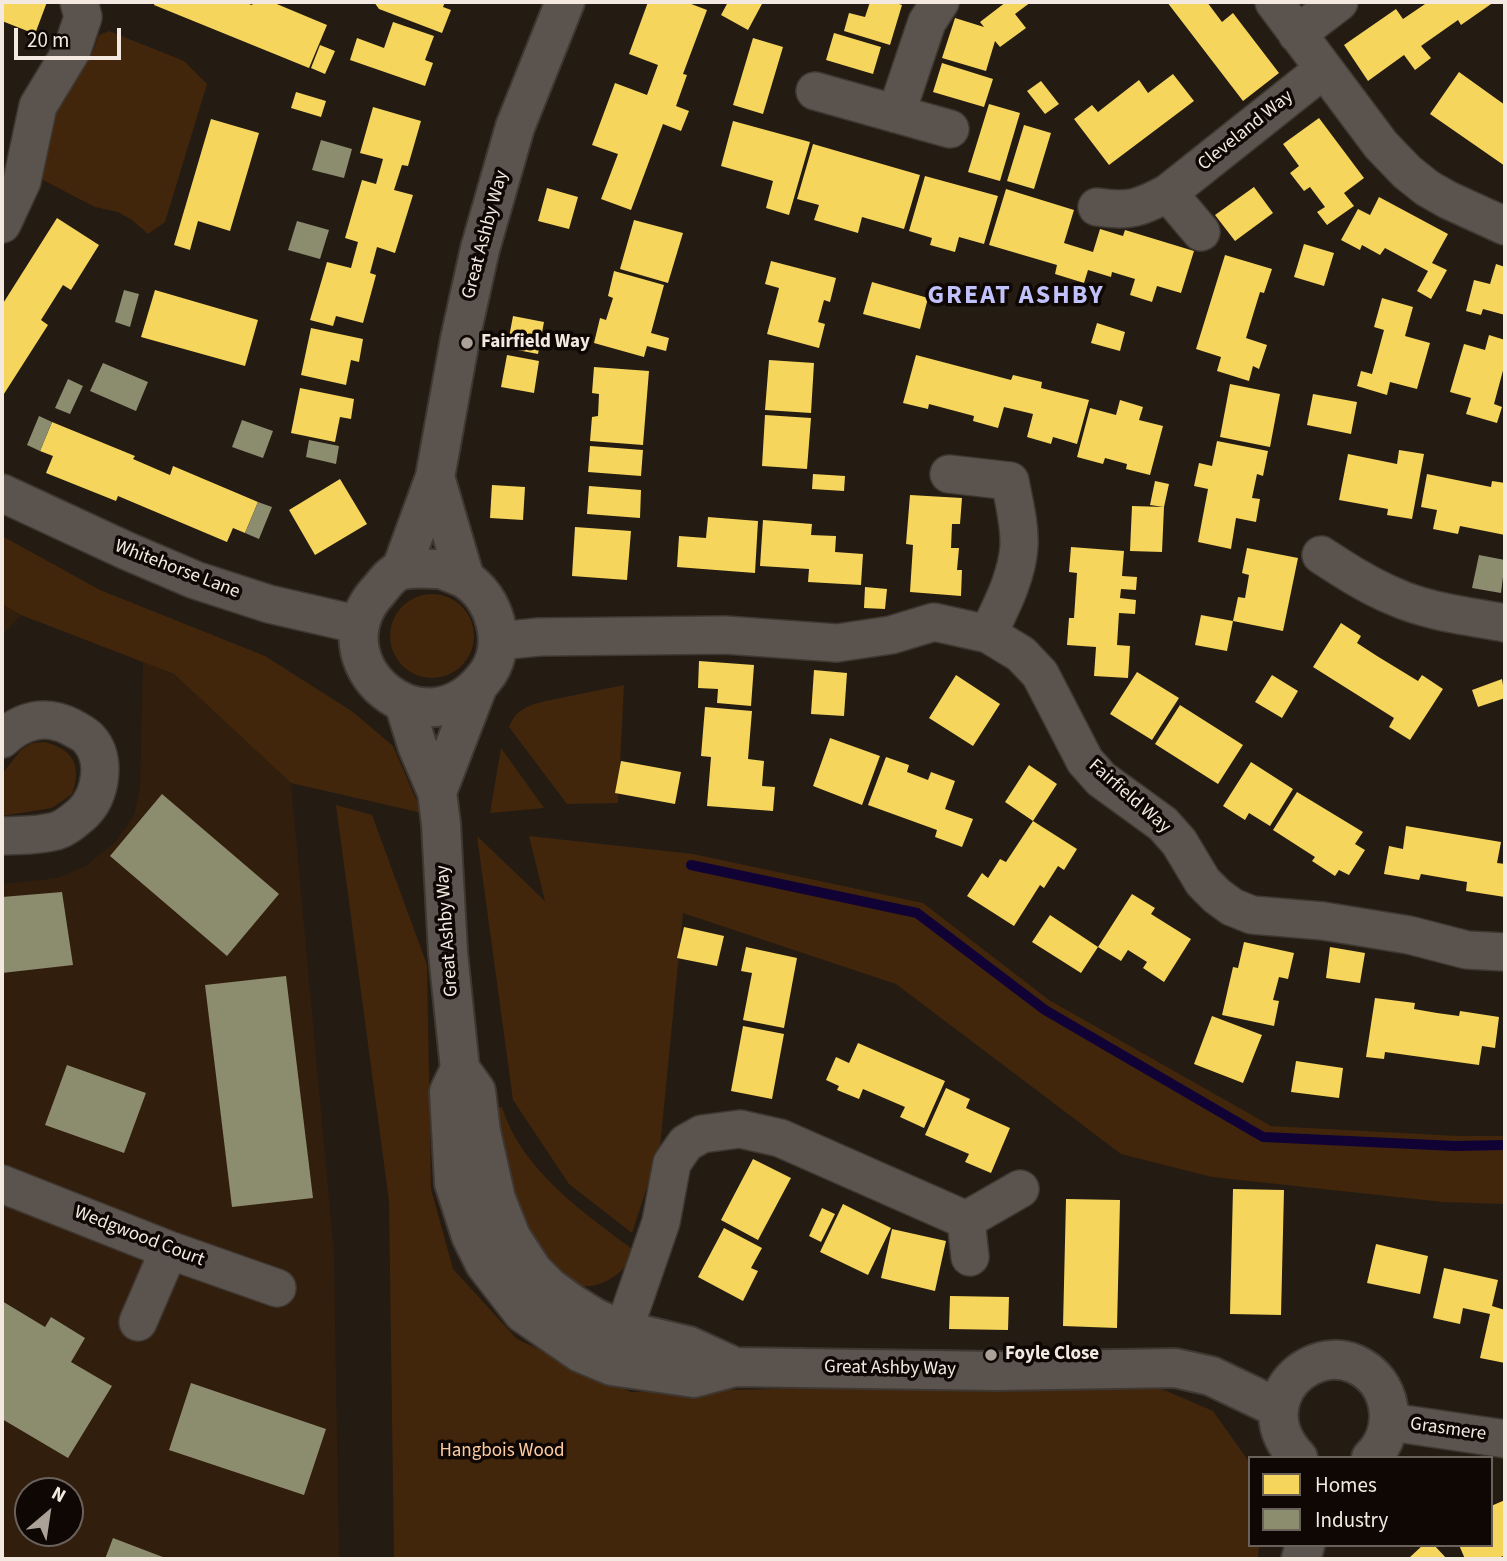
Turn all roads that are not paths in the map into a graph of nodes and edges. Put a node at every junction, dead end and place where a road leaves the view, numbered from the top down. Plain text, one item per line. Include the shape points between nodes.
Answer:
1 (79, 2) edge
2 (565, 2) edge
3 (940, 2) edge
4 (1273, 2) edge
5 (1339, 2) edge
6 (1297, 34) junction
7 (1324, 69) junction
8 (815, 91) dead end
9 (897, 114) junction
10 (950, 130) dead end
11 (1168, 193) junction
12 (1097, 207) dead end
13 (2, 224) edge
14 (1505, 226) edge
15 (1201, 232) dead end
16 (949, 474) dead end
17 (435, 477) junction
18 (2, 493) edge
19 (1321, 555) dead end
20 (401, 570) junction
21 (465, 579) junction
22 (1505, 623) edge
23 (360, 625) junction
24 (988, 634) junction
25 (498, 641) junction
26 (477, 688) junction
27 (404, 703) junction
28 (2, 739) edge
29 (437, 792) junction
30 (2, 836) edge
31 (1505, 952) edge
32 (460, 1069) junction
33 (2, 1184) edge
34 (1020, 1189) dead end
35 (966, 1220) junction
36 (169, 1250) junction
37 (970, 1256) dead end
38 (277, 1288) dead end
39 (138, 1322) dead end
40 (622, 1330) junction
41 (612, 1366) junction
42 (735, 1367) junction
43 (1287, 1392) junction
44 (1390, 1422) junction
45 (1505, 1439) edge
46 (1296, 1456) edge
47 (1372, 1456) edge

1 - 13 street via 83,17 72,50 37,106 22,181
2 - 17 street, Great Ashby Way via 515,127 480,249
3 - 9 street via 927,22
4 - 6 street
5 - 6 street
6 - 7 street
7 - 11 street, Cleveland Way
7 - 14 street via 1406,172 1448,200
8 - 9 street
9 - 10 street
11 - 12 street, Cleveland Way via 1131,210
11 - 15 street
16 - 24 street via 1010,481 1019,547 1006,596
17 - 20 street, Great Ashby Way
17 - 21 street, Great Ashby Way
18 - 23 street, Whitehorse Lane via 195,580 269,604
19 - 22 street via 1394,597
20 - 21 street via 440,569
20 - 23 street, Great Ashby Way via 371,598
21 - 25 street, Great Ashby Way via 481,592 493,612
23 - 27 street via 360,654 372,679
24 - 25 street, Fairfield Way via 934,622 891,635 837,643 725,635
24 - 31 street, Fairfield Way via 1021,654 1040,674 1085,761 1101,779 1163,824 1203,882 1231,907 1252,915 1323,921 1467,950
25 - 26 street, Great Ashby Way via 493,665
26 - 27 street via 457,702 433,707
26 - 29 street, Great Ashby Way
27 - 29 street, Great Ashby Way
28 - 30 street via 32,720 60,722 89,739 100,779 86,810 71,823 37,835
29 - 32 street, Great Ashby Way
32 - 40 street, Great Ashby Way via 476,1091 493,1187 511,1237 549,1287
32 - 41 street, Great Ashby Way via 449,1092 454,1183 485,1264 523,1313 581,1353
33 - 36 street, Wedgwood Court
34 - 35 street
35 - 37 street
35 - 40 street via 780,1138 740,1129 702,1134 686,1143 672,1163 661,1222
36 - 38 street, Wedgwood Court
36 - 39 street
40 - 41 street
40 - 42 street, Great Ashby Way via 689,1346
41 - 42 street, Great Ashby Way via 694,1378
42 - 43 street, Great Ashby Way via 1175,1368
43 - 44 street via 1312,1364 1335,1360 1355,1364 1376,1379 1388,1402
43 - 46 street via 1278,1422 1283,1440
44 - 45 street, Grasmere
44 - 47 street

